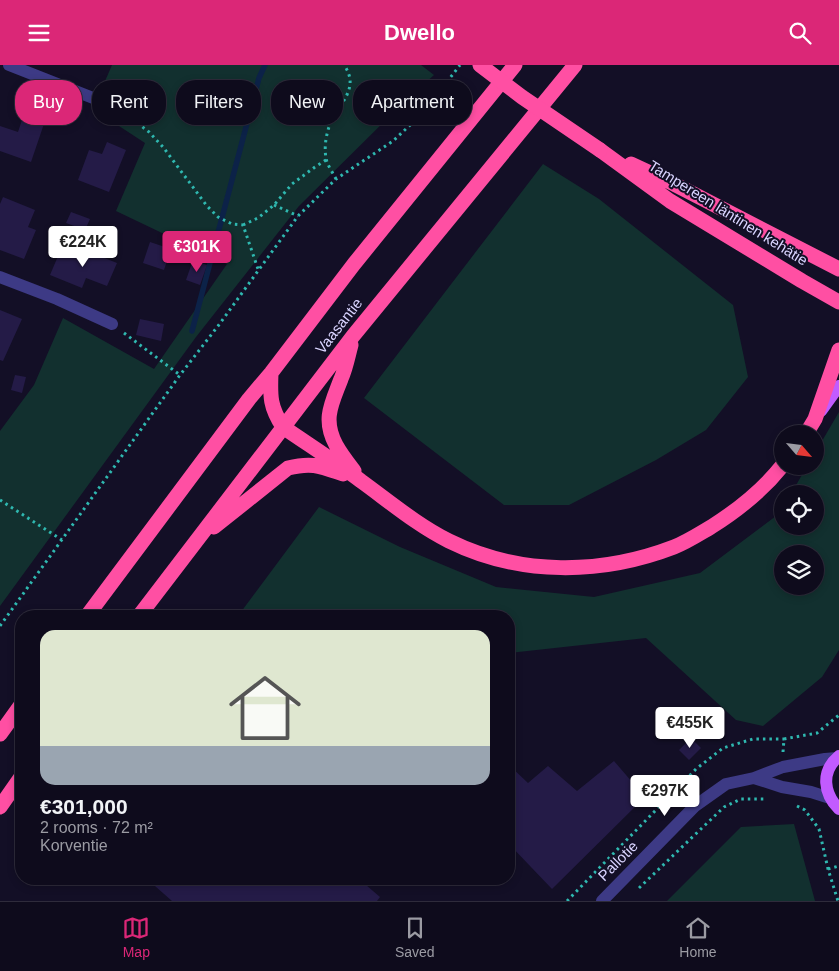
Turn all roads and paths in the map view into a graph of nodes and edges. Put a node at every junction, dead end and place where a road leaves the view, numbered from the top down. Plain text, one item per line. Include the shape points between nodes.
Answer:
1 (9, 65) edge
2 (344, 65) edge
3 (460, 65) edge
4 (480, 65) edge
5 (515, 65) edge
6 (575, 65) edge
7 (92, 98) edge
8 (141, 125) edge
9 (600, 150) junction
10 (326, 160) junction
11 (336, 179) junction
12 (274, 205) junction
13 (298, 216) junction
14 (243, 225) junction
15 (839, 269) edge
16 (259, 270) junction
17 (0, 277) edge
18 (839, 301) edge
19 (112, 324) joint
20 (353, 336) junction
21 (839, 350) edge
22 (270, 373) junction
23 (180, 375) junction
24 (839, 386) edge
25 (815, 419) junction
26 (811, 425) edge
27 (284, 427) junction
28 (775, 475) edge
29 (360, 480) junction
30 (0, 499) edge
31 (62, 539) junction
32 (194, 543) junction
33 (91, 610) edge
34 (144, 610) edge
35 (0, 626) edge
36 (15, 713) edge
37 (0, 734) edge
38 (784, 739) dead end
39 (838, 757) edge
40 (754, 778) junction
41 (15, 786) edge
42 (830, 798) junction
43 (766, 799) dead end
44 (0, 807) edge
45 (839, 809) edge
46 (839, 866) edge
47 (828, 869) dead end
48 (633, 894) dead end
49 (567, 901) edge
50 (602, 901) edge

1 - 7 street
2 - 10 path via 350,85 330,123
3 - 11 path via 423,113 393,141
4 - 9 highway, Tampereen läntinen kehätie, bridge
5 - 22 highway, Vaasantie
6 - 20 highway, Vaasantie
8 - 14 path via 163,147 218,217
9 - 15 highway, Tampereen läntinen kehätie via 674,184
9 - 18 highway, Tampereen läntinen kehätie via 670,201
10 - 11 path
10 - 12 path via 292,184
11 - 13 path
12 - 13 path
12 - 14 path
13 - 16 path
14 - 16 path
16 - 23 path
17 - 19 street
19 - 23 path
20 - 27 highway, Vaasantie
20 - 29 highway via 328,418 336,446
21 - 25 highway
22 - 27 highway via 272,404
22 - 33 highway, Vaasantie
23 - 31 path
24 - 25 main road
25 - 26 highway
27 - 29 highway
27 - 32 highway, Vaasantie
28 - 29 highway via 729,515 676,547 608,565 575,568 509,563 449,541 420,525
29 - 32 highway via 317,465 302,464 288,468
30 - 31 path
31 - 35 path
32 - 34 highway, Vaasantie
36 - 37 highway
38 - 49 path via 753,739 723,748 696,769
39 - 40 street, Pallotie via 783,767
39 - 42 main road via 826,779
40 - 42 street, Pallotie
40 - 50 street, Pallotie via 726,784 695,806
41 - 44 highway
42 - 45 main road
43 - 48 path via 742,799 724,807
46 - 47 path

